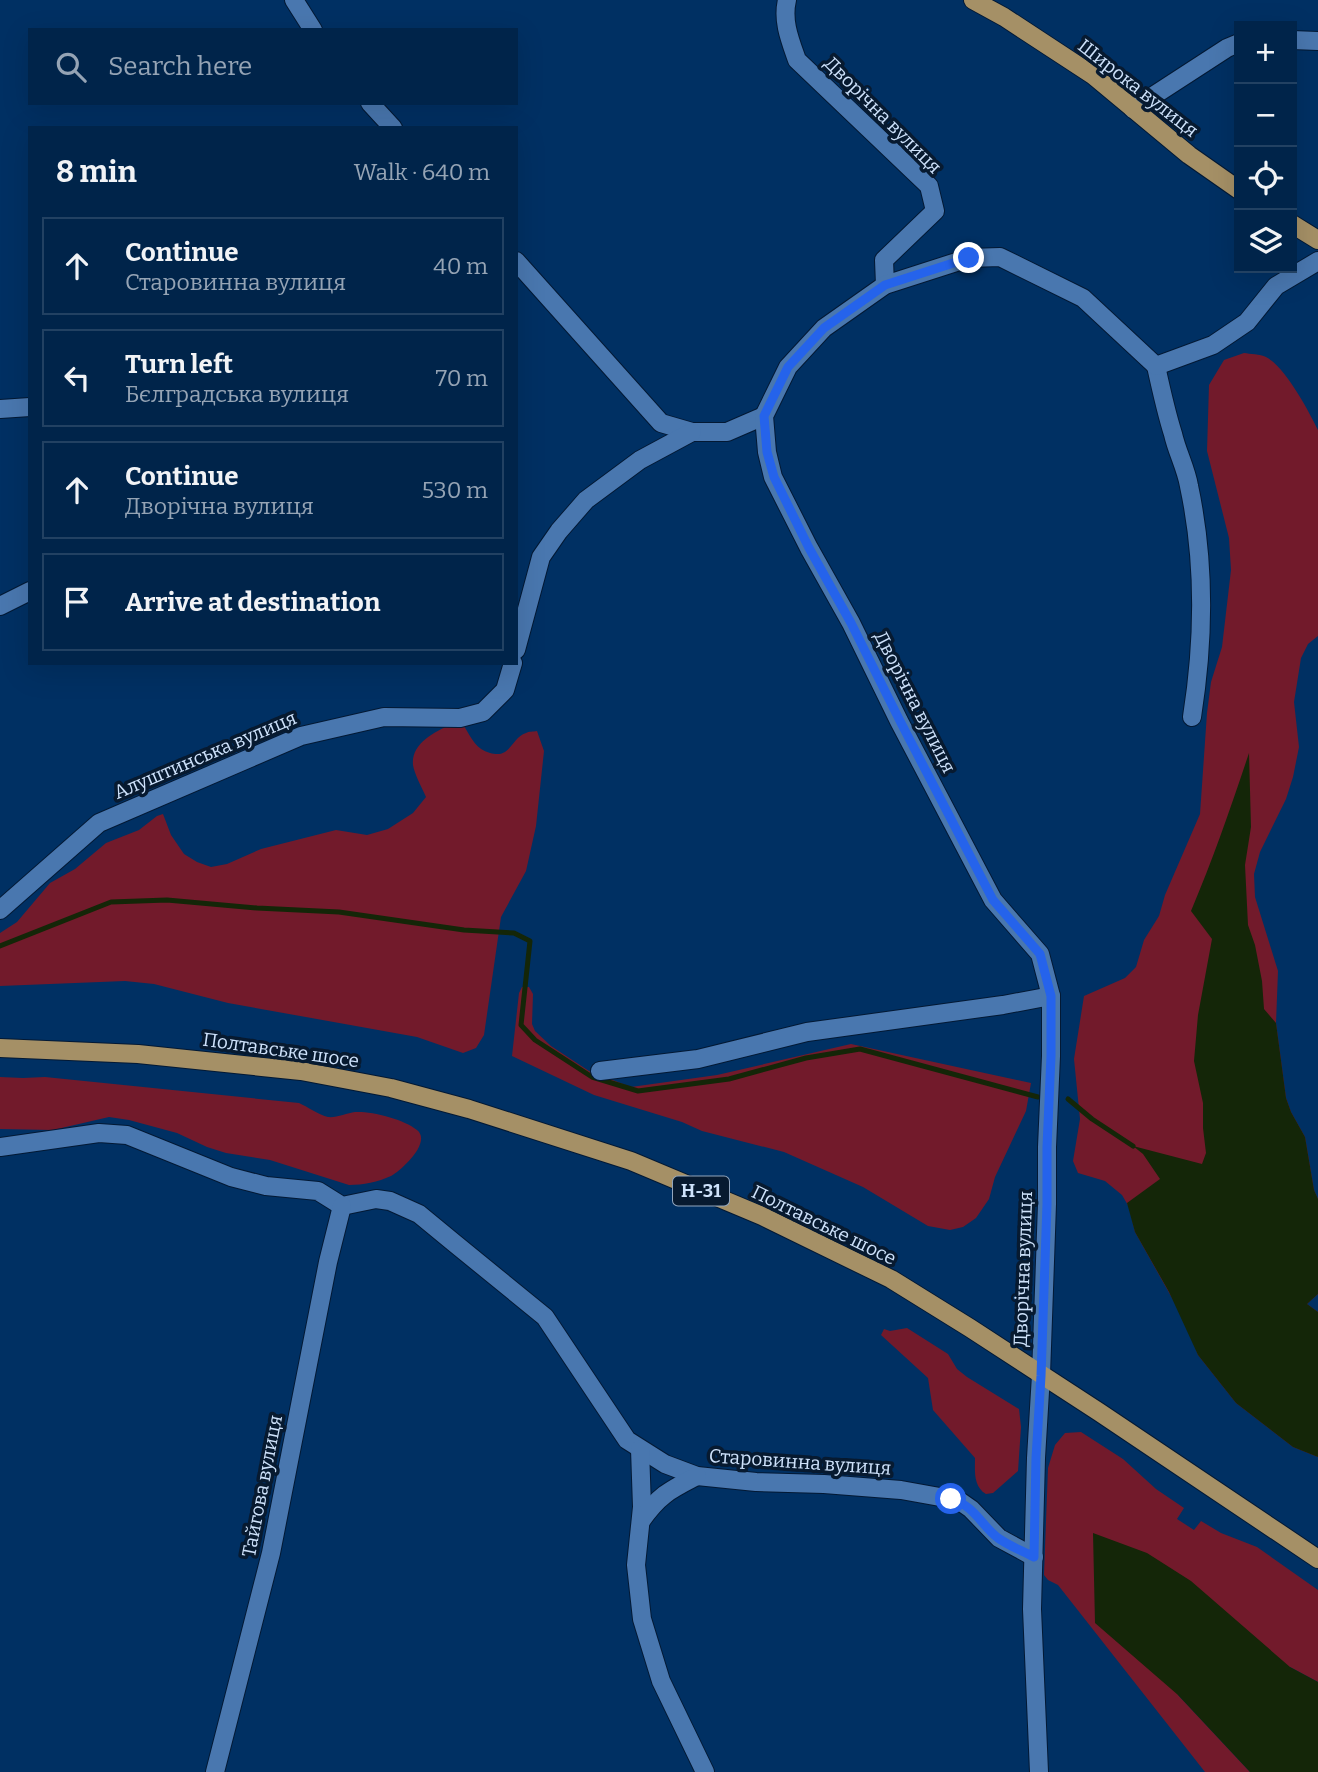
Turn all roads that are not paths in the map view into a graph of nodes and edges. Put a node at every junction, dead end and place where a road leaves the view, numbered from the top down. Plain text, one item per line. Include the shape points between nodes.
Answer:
1 (294, 0) edge
2 (787, 0) edge
3 (974, 0) edge
4 (312, 28) edge
5 (1297, 40) edge
6 (1318, 41) edge
7 (1234, 45) edge
8 (372, 105) edge
9 (1133, 108) junction
10 (391, 126) edge
11 (1234, 186) edge
12 (1297, 227) edge
13 (1318, 240) edge
14 (1318, 261) edge
15 (519, 269) edge
16 (885, 285) junction
17 (1156, 366) junction
18 (28, 407) edge
19 (0, 409) edge
20 (764, 416) junction
21 (692, 432) junction
22 (28, 592) edge
23 (0, 606) edge
24 (518, 643) edge
25 (512, 665) edge
26 (1192, 717) dead end
27 (0, 910) edge
28 (1051, 996) junction
29 (0, 1048) edge
30 (600, 1071) dead end
31 (0, 1147) edge
32 (342, 1206) junction
33 (1041, 1376) junction
34 (640, 1449) junction
35 (697, 1476) junction
36 (640, 1521) junction
37 (1034, 1557) junction
38 (1318, 1559) edge
39 (215, 1772) edge
40 (705, 1772) edge
41 (1039, 1772) edge

1 - 4 street
2 - 16 street, Дворічна вулиця via 787,34 797,60 929,186 935,211 884,260
3 - 9 main road, Широка вулиця via 1094,76
5 - 6 street
7 - 9 street
8 - 10 street
9 - 11 main road, Широка вулиця
12 - 13 main road
14 - 17 street via 1276,286 1247,321 1213,345
15 - 21 street via 661,423
16 - 17 street via 969,258 1000,257 1083,298
16 - 20 street via 824,328 788,367
17 - 26 street via 1189,483 1199,544 1201,632
18 - 19 street
20 - 21 street via 727,432
20 - 28 street, Дворічна вулиця via 767,452 779,489 993,900 1040,954
21 - 24 street via 640,460 586,500 559,531 541,557
22 - 23 street
25 - 27 street, Алуштинська вулиця via 505,690 483,712 460,718 384,717 301,736 99,823
28 - 30 street via 807,1032 698,1059
28 - 33 street, Дворічна вулиця
29 - 33 main road, Полтавське шосе / Н-31 via 138,1054 301,1071 469,1109 632,1161 762,1216 891,1279
31 - 32 street via 99,1133 127,1135 231,1177 318,1191
32 - 34 street, Старовинна вулиця via 376,1199 419,1214 493,1274 545,1317 627,1440
32 - 39 street, Тайгова вулиця via 271,1553
33 - 37 street, Дворічна вулиця
33 - 38 main road, Полтавське шосе / Н-31
34 - 35 street, Старовинна вулиця
34 - 36 street
35 - 36 street via 666,1492
35 - 37 street, Старовинна вулиця via 901,1490 951,1499 971,1509 999,1538
36 - 40 street via 636,1565 642,1619 661,1681
37 - 41 street, Дворічна вулиця

